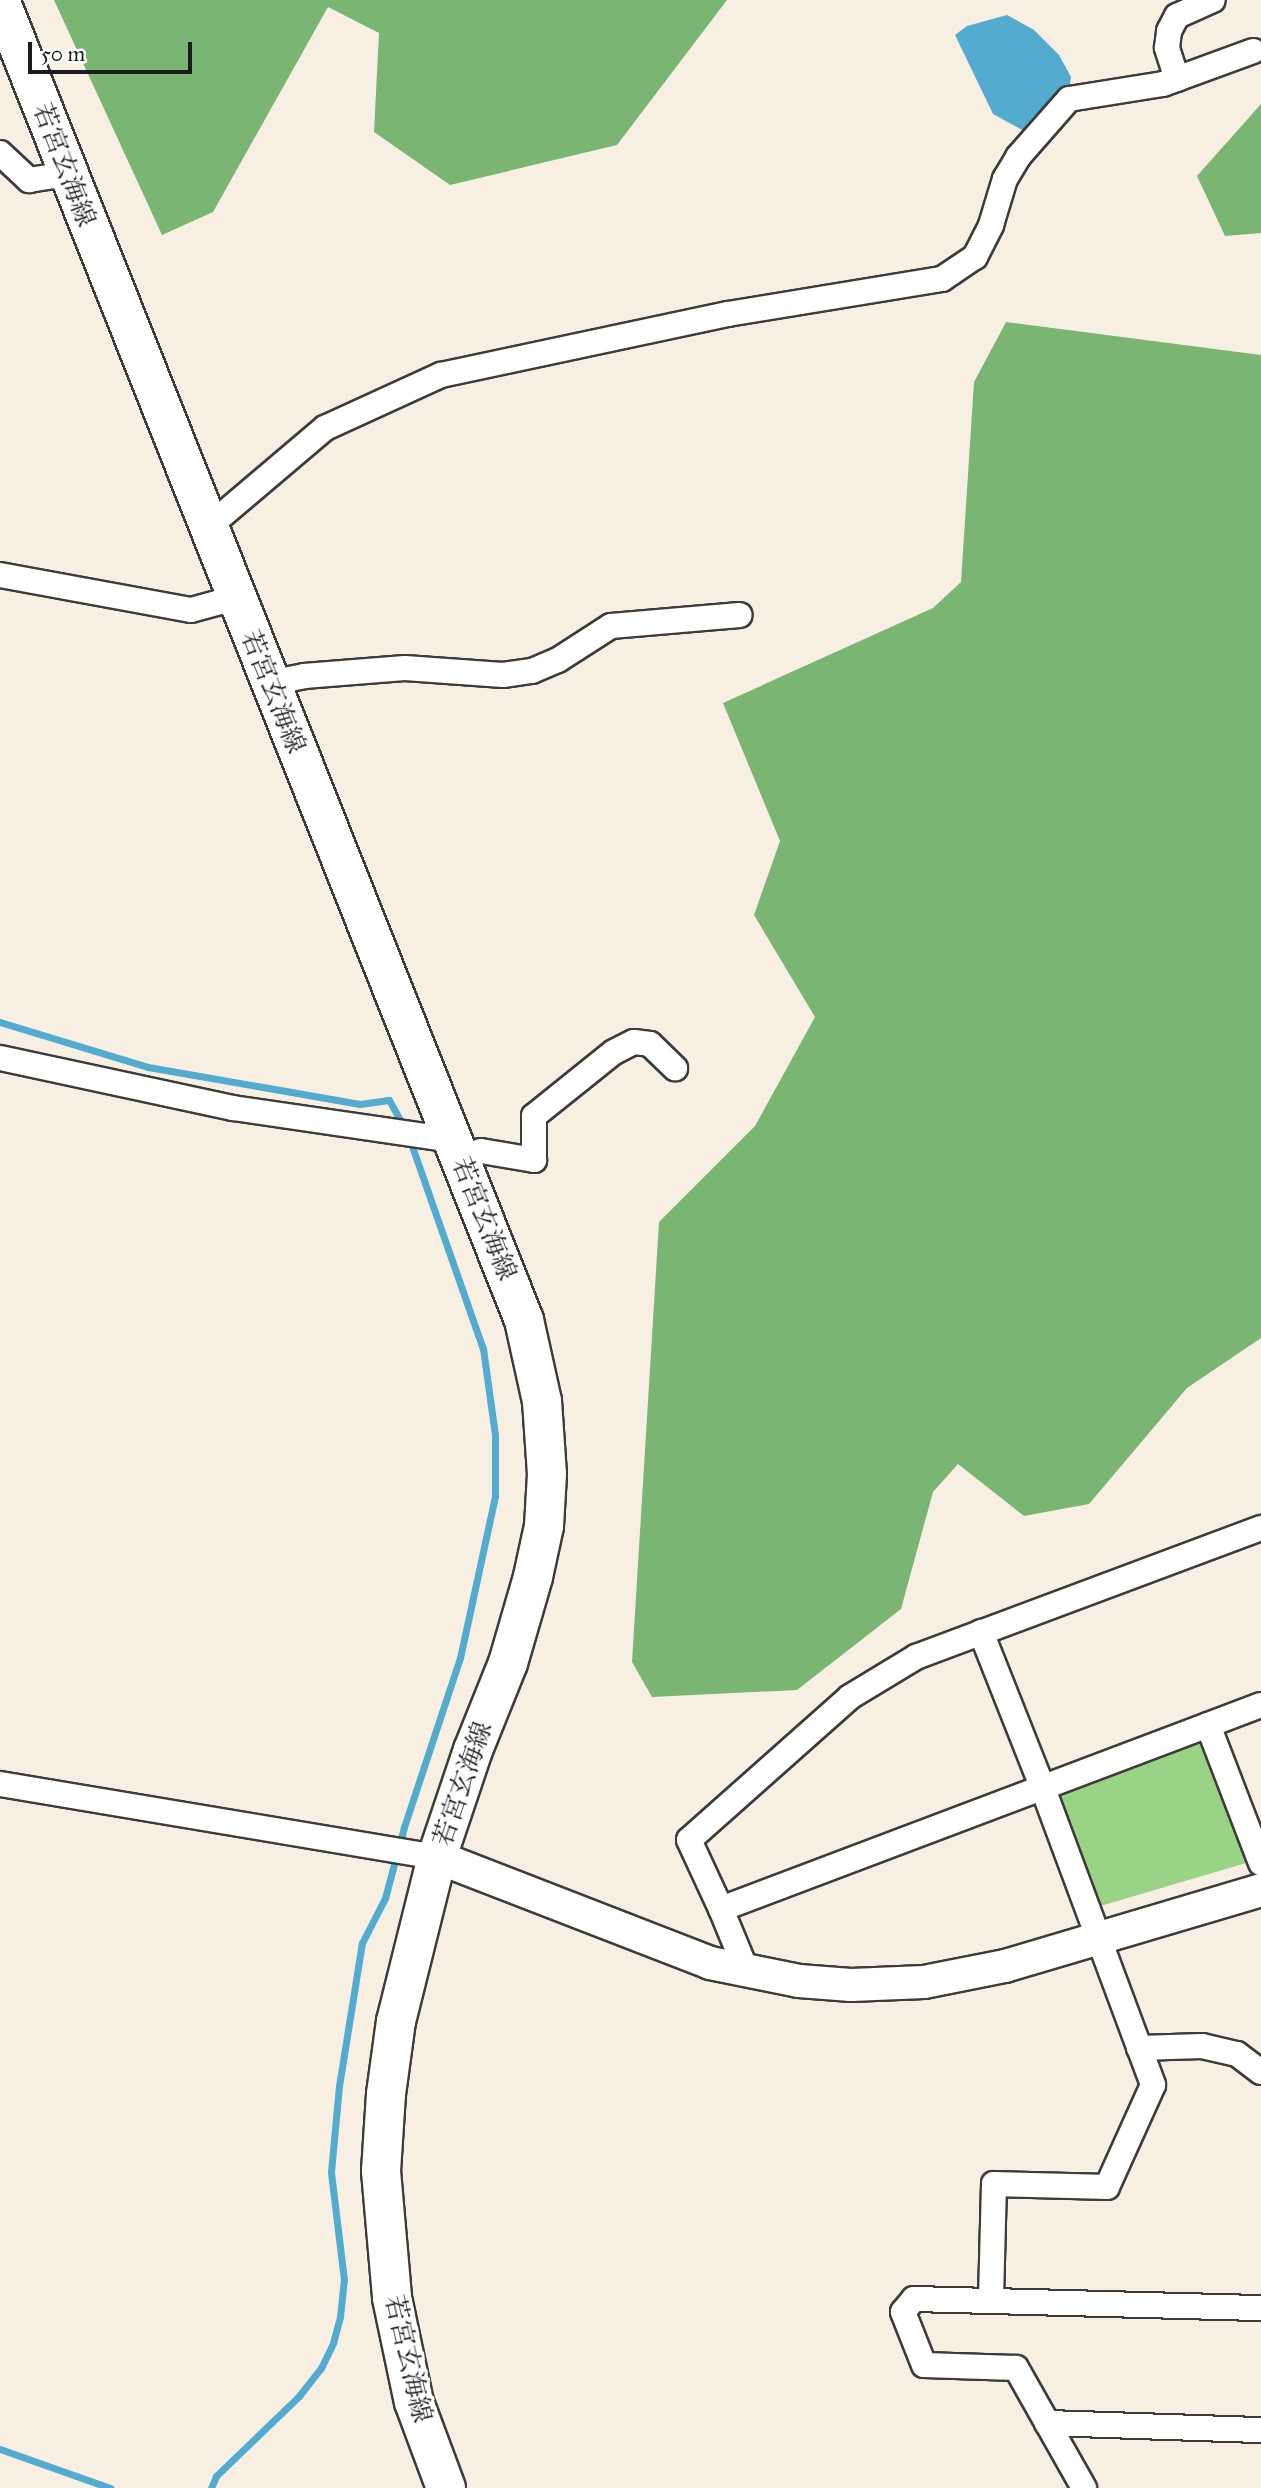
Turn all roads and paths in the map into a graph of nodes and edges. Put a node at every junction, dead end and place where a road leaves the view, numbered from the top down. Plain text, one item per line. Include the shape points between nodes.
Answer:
1 (0, 0) edge
2 (1213, 0) edge
3 (1253, 51) dead end
4 (1177, 79) junction
5 (0, 153) edge
6 (68, 174) junction
7 (207, 528) junction
8 (0, 575) edge
9 (235, 598) junction
10 (740, 615) dead end
11 (269, 683) junction
12 (0, 1058) edge
13 (675, 1068) dead end
14 (456, 1149) junction
15 (1261, 1528) edge
16 (981, 1632) junction
17 (1261, 1705) edge
18 (1208, 1725) junction
19 (0, 1784) edge
20 (1042, 1786) junction
21 (437, 1857) junction
22 (1261, 1863) edge
23 (1261, 1891) edge
24 (721, 1909) junction
25 (1099, 1938) junction
26 (747, 1972) junction
27 (1139, 2048) junction
28 (1261, 2073) edge
29 (991, 2300) junction
30 (1261, 2308) edge
31 (1047, 2423) junction
32 (1261, 2430) edge
33 (446, 2488) edge
34 (1084, 2488) edge

1 - 6 main road, 若宮玄海線
2 - 4 street via 1177,16 1169,31 1167,48
3 - 4 street
4 - 7 street via 1069,99 1018,157 975,257 942,279 728,314 441,375 325,428
5 - 6 street via 29,180
6 - 7 main road, 若宮玄海線
7 - 9 main road, 若宮玄海線
8 - 9 street via 191,610
9 - 11 main road, 若宮玄海線
10 - 11 street via 611,626 532,671 503,675 405,668
11 - 14 main road, 若宮玄海線
12 - 14 street
13 - 14 street via 650,1044 634,1042 614,1052 534,1116 534,1160
14 - 21 main road, 若宮玄海線 via 524,1320 541,1401 547,1474 544,1527 533,1577 508,1663
15 - 16 street
16 - 20 street
16 - 24 street via 916,1657 850,1696 689,1840
17 - 18 street
18 - 20 street
18 - 22 street
19 - 21 street
20 - 24 street
20 - 25 street
21 - 26 street via 710,1963
21 - 33 main road, 若宮玄海線 via 397,2021 381,2171 390,2286 402,2352 414,2402
23 - 25 street
24 - 26 street
25 - 26 street via 1005,1966 887,1985
25 - 27 street
27 - 28 street via 1202,2046 1237,2054
27 - 29 street via 1153,2085 1107,2187 995,2184
29 - 30 street
29 - 31 street via 914,2299 903,2312 924,2365 1016,2368
31 - 32 street
31 - 34 street

